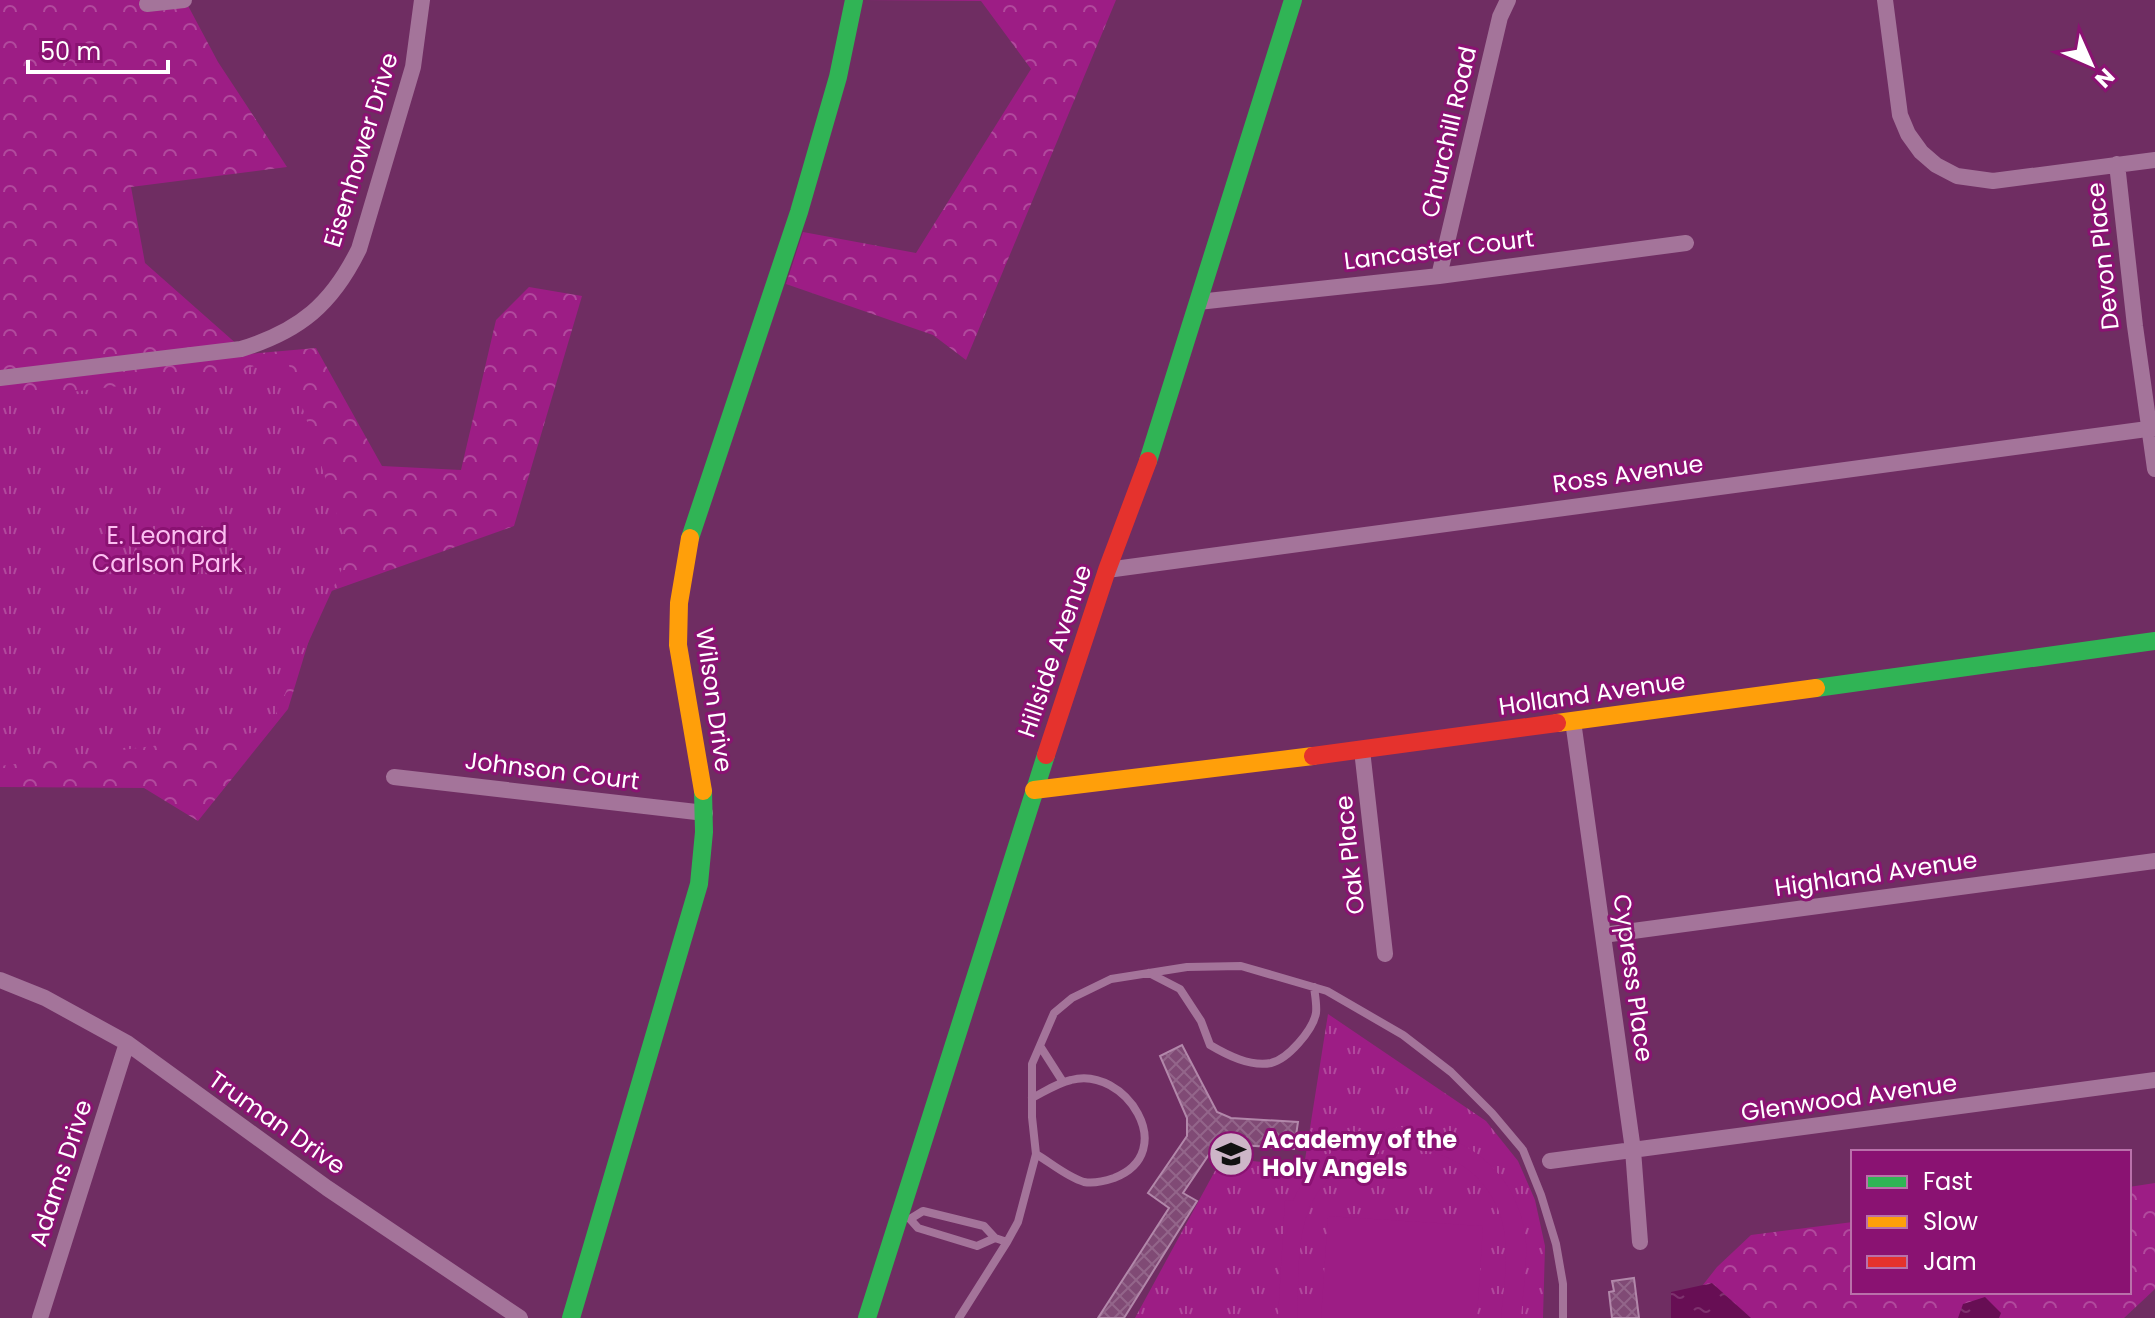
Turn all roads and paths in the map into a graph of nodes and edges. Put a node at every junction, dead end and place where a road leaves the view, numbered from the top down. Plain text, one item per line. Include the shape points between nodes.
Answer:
1 (184, 0) edge
2 (422, 0) edge
3 (854, 0) edge
4 (1293, 0) edge
5 (1508, 0) edge
6 (1885, 0) edge
7 (142, 2) edge
8 (2155, 160) edge
9 (2117, 164) junction
10 (1686, 243) dead end
11 (1439, 276) junction
12 (1198, 302) junction
13 (0, 378) edge
14 (2152, 428) edge
15 (2155, 469) edge
16 (1107, 570) junction
17 (2155, 641) edge
18 (1573, 721) junction
19 (1362, 750) junction
20 (394, 777) dead end
21 (1034, 790) junction
22 (705, 813) junction
23 (2155, 861) edge
24 (1603, 935) junction
25 (1385, 954) dead end
26 (1146, 972) junction
27 (0, 980) edge
28 (1314, 987) junction
29 (127, 1043) junction
30 (1040, 1046) junction
31 (2155, 1080) edge
32 (1063, 1082) junction
33 (1032, 1098) junction
34 (1633, 1150) junction
35 (1036, 1154) junction
36 (1550, 1161) dead end
37 (904, 1217) junction
38 (995, 1238) junction
39 (1007, 1242) junction
40 (1640, 1242) dead end
41 (40, 1318) edge
42 (520, 1318) edge
43 (571, 1318) edge
44 (867, 1318) edge
45 (959, 1318) edge
46 (1563, 1318) edge

1 - 7 street
2 - 13 street, Eisenhower Drive via 413,67 359,249 340,283 314,313 281,334 241,349
3 - 22 street, Wilson Drive via 799,212 683,569 678,645
4 - 12 street, Hillside Avenue
5 - 11 street, Churchill Road
6 - 9 street via 1900,115 1908,134 1936,165 1957,176 1993,181
8 - 9 street
9 - 14 street, Devon Place
10 - 11 street, Lancaster Court
11 - 12 street, Lancaster Court
12 - 16 street, Hillside Avenue via 1151,453
14 - 15 street, Devon Place
14 - 16 street, Ross Avenue
16 - 21 street, Hillside Avenue
17 - 18 street, Holland Avenue
18 - 19 street, Holland Avenue
18 - 24 street, Cypress Place
19 - 21 street, Holland Avenue
19 - 25 street, Oak Place
20 - 22 street, Johnson Court
21 - 37 street, Hillside Avenue
22 - 43 street, Wilson Drive via 699,884 689,923
23 - 24 street, Highland Avenue
24 - 34 street, Cypress Place
26 - 28 lane via 1241,966
26 - 28 lane via 1180,989 1210,1045 1250,1062 1272,1063 1295,1050 1316,1014
26 - 30 lane via 1111,979 1072,998 1054,1013
27 - 29 street, Truman Drive
28 - 46 lane via 1403,1035 1451,1072 1523,1150 1556,1244
29 - 41 street, Adams Drive
29 - 42 street, Truman Drive via 327,1188
30 - 32 lane
30 - 33 lane via 1032,1064
31 - 34 street, Glenwood Avenue
32 - 33 lane
32 - 35 lane via 1087,1078 1117,1090 1140,1115 1144,1147 1135,1163 1105,1182 1071,1177
33 - 35 lane
34 - 36 street, Glenwood Avenue
34 - 40 street, Cypress Place
35 - 39 lane via 1018,1222
37 - 38 lane via 923,1211 984,1226
37 - 38 lane via 918,1228 977,1246
37 - 44 street, Hillside Avenue
38 - 39 lane
39 - 45 lane

